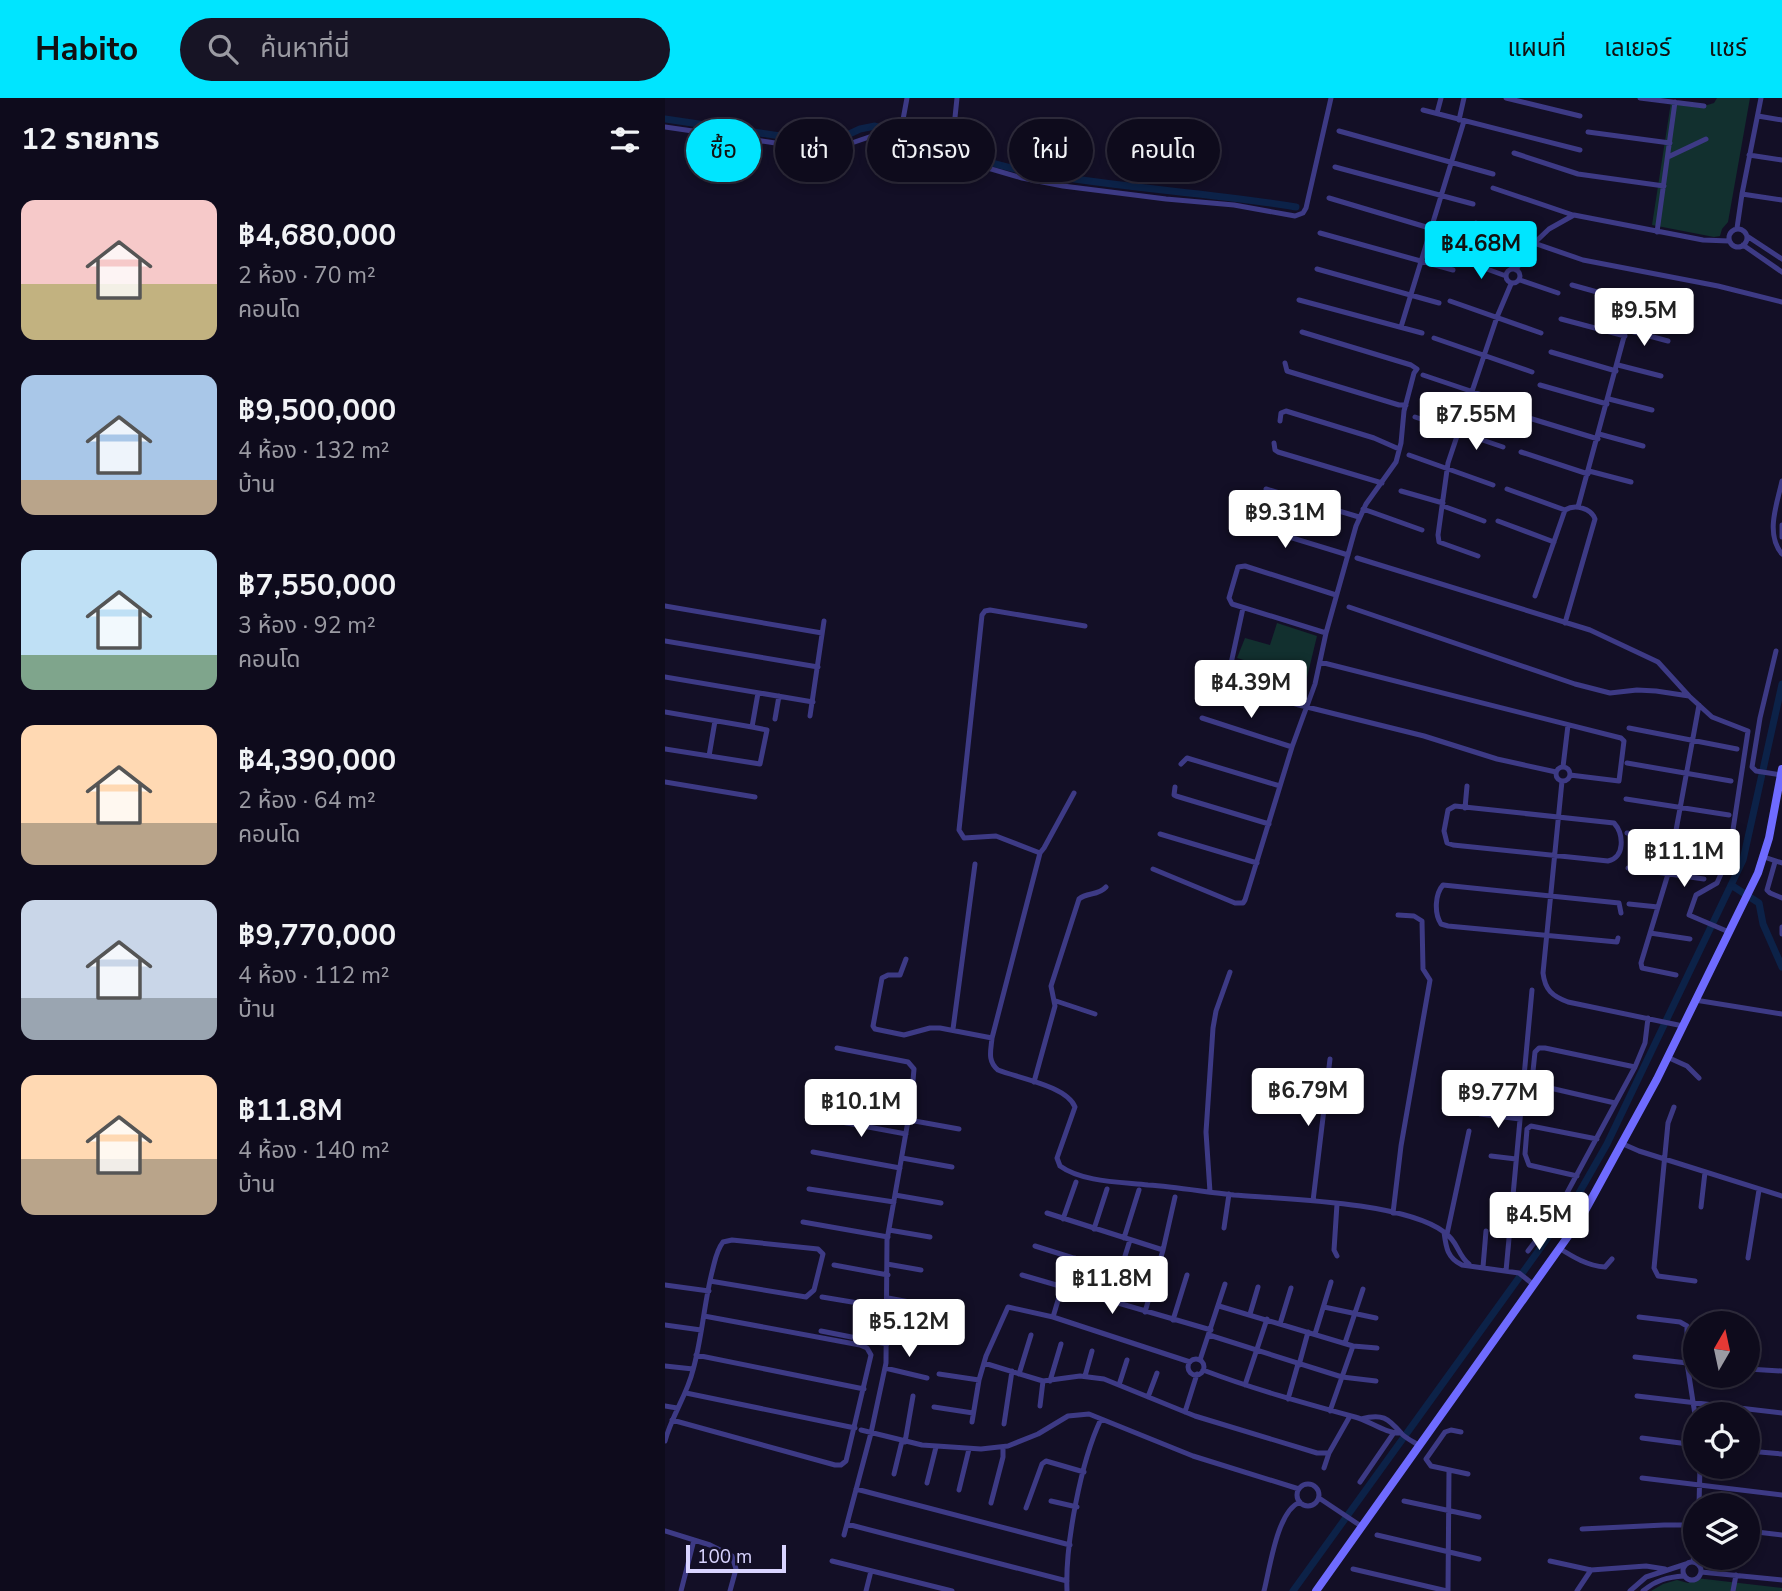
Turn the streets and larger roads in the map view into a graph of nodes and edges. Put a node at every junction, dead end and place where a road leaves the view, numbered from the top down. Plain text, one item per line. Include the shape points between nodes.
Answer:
1 (907, 98) edge
2 (957, 98) edge
3 (1331, 98) edge
4 (1441, 98) edge
5 (1464, 98) edge
6 (1506, 98) edge
7 (1640, 98) edge
8 (1761, 98) edge
9 (1675, 102) junction
10 (1704, 106) dead end
11 (1423, 110) dead end
12 (1437, 113) junction
13 (1580, 116) dead end
14 (1758, 116) junction
15 (903, 119) edge
16 (955, 119) edge
17 (1782, 120) edge
18 (1462, 121) junction
19 (665, 127) edge
20 (1339, 131) dead end
21 (1588, 132) dead end
22 (867, 138) edge
23 (1706, 139) dead end
24 (1670, 143) junction
25 (1580, 150) dead end
26 (1514, 153) dead end
27 (1749, 155) junction
28 (1668, 157) junction
29 (1782, 160) edge
30 (1452, 162) junction
31 (1335, 167) dead end
32 (995, 172) edge
33 (1493, 174) dead end
34 (1664, 186) junction
35 (1493, 188) dead end
36 (1742, 194) junction
37 (1442, 196) junction
38 (1329, 198) dead end
39 (1782, 200) edge
40 (1473, 204) dead end
41 (1574, 215) junction
42 (1476, 223) dead end
43 (1432, 228) junction
44 (1737, 228) junction
45 (1657, 232) junction
46 (1320, 233) dead end
47 (1747, 236) junction
48 (1463, 238) dead end
49 (1729, 241) junction
50 (1535, 243) junction
51 (1743, 245) junction
52 (1782, 260) edge
53 (1422, 261) junction
54 (1465, 261) dead end
55 (1775, 266) junction
56 (1317, 269) dead end
57 (1453, 270) dead end
58 (1516, 270) junction
59 (1782, 272) edge
60 (1506, 276) junction
61 (1520, 280) junction
62 (1511, 284) junction
63 (1572, 285) dead end
64 (1558, 293) dead end
65 (1412, 295) junction
66 (1299, 300) dead end
67 (1450, 301) dead end
68 (1633, 302) junction
69 (1782, 302) edge
70 (1439, 303) dead end
71 (1669, 305) dead end
72 (1497, 317) junction
73 (1561, 319) dead end
74 (1401, 327) junction
75 (1302, 332) dead end
76 (1422, 333) dead end
77 (1541, 333) dead end
78 (1626, 333) junction
79 (1434, 338) dead end
80 (1668, 341) dead end
81 (1551, 352) dead end
82 (1485, 355) junction
83 (1285, 363) dead end
84 (1617, 368) junction
85 (1532, 372) dead end
86 (1423, 375) dead end
87 (1661, 376) dead end
88 (1540, 385) dead end
89 (1472, 393) junction
90 (1608, 402) junction
91 (1406, 405) junction
92 (1521, 408) dead end
93 (1652, 410) dead end
94 (1415, 417) dead end
95 (1529, 418) dead end
96 (1279, 421) dead end
97 (1458, 432) junction
98 (1599, 436) junction
99 (1274, 443) dead end
100 (1643, 446) dead end
101 (1503, 447) dead end
102 (1399, 449) junction
103 (1521, 452) dead end
104 (1409, 455) dead end
105 (1447, 470) junction
106 (1588, 472) junction
107 (1782, 481) edge
108 (1631, 482) dead end
109 (1382, 483) junction
110 (1493, 485) dead end
111 (1266, 489) dead end
112 (1507, 489) dead end
113 (1401, 491) dead end
114 (1443, 505) junction
115 (1578, 507) junction
116 (1363, 509) junction
117 (1565, 510) junction
118 (1260, 516) dead end
119 (1359, 517) junction
120 (1484, 521) dead end
121 (1498, 521) dead end
122 (1774, 524) junction
123 (1782, 525) edge
124 (1422, 530) dead end
125 (1782, 537) edge
126 (1554, 542) junction
127 (1782, 554) edge
128 (1348, 555) junction
129 (1478, 556) dead end
130 (1357, 558) dead end
131 (1336, 595) junction
132 (1535, 596) dead end
133 (665, 606) edge
134 (1349, 607) dead end
135 (1243, 608) junction
136 (824, 621) dead end
137 (1565, 623) junction
138 (1084, 626) dead end
139 (1326, 633) junction
140 (823, 634) junction
141 (665, 641) edge
142 (1776, 651) dead end
143 (1320, 662) junction
144 (818, 667) junction
145 (665, 677) edge
146 (1208, 682) dead end
147 (1227, 682) junction
148 (758, 693) junction
149 (779, 696) junction
150 (1689, 696) junction
151 (813, 702) junction
152 (1699, 705) junction
153 (1306, 707) junction
154 (665, 712) edge
155 (810, 716) dead end
156 (1202, 718) dead end
157 (775, 719) dead end
158 (715, 721) junction
159 (1568, 725) junction
160 (752, 727) junction
161 (1629, 729) dead end
162 (1692, 740) junction
163 (1292, 747) junction
164 (665, 749) edge
165 (1737, 749) dead end
166 (709, 756) junction
167 (1627, 763) dead end
168 (1181, 764) dead end
169 (1563, 767) junction
170 (1556, 772) junction
171 (1686, 773) junction
172 (1570, 775) junction
173 (1781, 775) edge
174 (1562, 781) junction
175 (1731, 781) dead end
176 (665, 782) edge
177 (1280, 786) junction
178 (1467, 786) dead end
179 (1175, 787) dead end
180 (1074, 793) dead end
181 (755, 797) dead end
182 (1626, 799) dead end
183 (1465, 807) junction
184 (1679, 807) junction
185 (1778, 812) edge
186 (1729, 815) dead end
187 (1558, 817) junction
188 (1772, 822) junction
189 (1269, 824) junction
190 (1782, 824) edge
191 (1627, 833) dead end
192 (1160, 834) dead end
193 (1674, 840) junction
194 (1723, 848) dead end
195 (1039, 853) junction
196 (1554, 855) junction
197 (1764, 857) junction
198 (1779, 862) edge
199 (1257, 863) junction
200 (975, 864) dead end
201 (1628, 868) dead end
202 (1153, 870) dead end
203 (1668, 874) junction
204 (1705, 879) dead end
205 (1106, 887) dead end
206 (1551, 896) junction
207 (1782, 898) edge
208 (1629, 904) dead end
209 (1658, 907) junction
210 (1621, 912) dead end
211 (1398, 915) dead end
212 (1782, 927) edge
213 (1727, 931) junction
214 (1650, 933) junction
215 (1782, 934) edge
216 (1547, 937) junction
217 (1618, 938) dead end
218 (1690, 939) dead end
219 (906, 959) dead end
220 (1230, 972) dead end
221 (1676, 975) dead end
222 (1532, 990) dead end
223 (1695, 1000) junction
224 (1056, 1001) junction
225 (1095, 1014) dead end
226 (1782, 1014) edge
227 (1648, 1018) junction
228 (1679, 1025) junction
229 (953, 1029) junction
230 (992, 1038) junction
231 (837, 1048) dead end
232 (1667, 1057) junction
233 (1330, 1059) dead end
234 (1635, 1067) junction
235 (1699, 1078) dead end
236 (1034, 1083) junction
237 (830, 1084) dead end
238 (912, 1098) junction
239 (1615, 1103) junction
240 (1674, 1107) dead end
241 (1480, 1114) dead end
242 (820, 1118) dead end
243 (1520, 1119) junction
244 (909, 1120) junction
245 (959, 1129) dead end
246 (1469, 1131) dead end
247 (906, 1134) junction
248 (1597, 1139) junction
249 (1623, 1144) junction
250 (813, 1152) dead end
251 (1491, 1156) dead end
252 (902, 1158) junction
253 (1664, 1158) junction
254 (1516, 1159) junction
255 (952, 1167) dead end
256 (900, 1168) junction
257 (1705, 1172) junction
258 (1577, 1176) junction
259 (1076, 1182) dead end
260 (809, 1189) dead end
261 (1107, 1189) dead end
262 (1139, 1190) dead end
263 (1759, 1190) junction
264 (1210, 1192) junction
265 (1229, 1194) junction
266 (895, 1195) junction
267 (1782, 1196) edge
268 (1175, 1197) dead end
269 (1313, 1201) junction
270 (894, 1202) junction
271 (941, 1203) dead end
272 (1337, 1204) junction
273 (1701, 1207) dead end
274 (1529, 1209) dead end
275 (1047, 1213) dead end
276 (1393, 1213) junction
277 (1555, 1215) junction
278 (1063, 1219) junction
279 (803, 1223) dead end
280 (1094, 1228) junction
281 (1224, 1228) dead end
282 (889, 1230) junction
283 (1486, 1231) dead end
284 (1446, 1233) junction
285 (888, 1237) junction
286 (930, 1237) dead end
287 (1127, 1239) junction
288 (1035, 1246) dead end
289 (1559, 1248) junction
290 (1163, 1250) junction
291 (1528, 1251) dead end
292 (1337, 1256) dead end
293 (1075, 1258) junction
294 (1748, 1258) dead end
295 (1612, 1259) dead end
296 (887, 1264) junction
297 (834, 1265) dead end
298 (1471, 1266) junction
299 (1483, 1267) junction
300 (921, 1270) dead end
301 (1506, 1271) junction
302 (1118, 1272) junction
303 (888, 1275) junction
304 (1021, 1275) dead end
305 (1187, 1275) dead end
306 (710, 1281) junction
307 (1695, 1281) dead end
308 (1331, 1282) dead end
309 (1153, 1283) junction
310 (1532, 1283) junction
311 (1225, 1284) dead end
312 (665, 1286) edge
313 (1258, 1287) dead end
314 (1064, 1288) junction
315 (1291, 1288) dead end
316 (1363, 1289) dead end
317 (709, 1291) junction
318 (822, 1297) dead end
319 (888, 1298) junction
320 (1105, 1301) junction
321 (920, 1304) dead end
322 (1219, 1306) junction
323 (1324, 1307) junction
324 (888, 1308) junction
325 (1146, 1312) junction
326 (1250, 1314) junction
327 (1355, 1314) junction
328 (704, 1316) junction
329 (1053, 1317) junction
330 (1639, 1317) dead end
331 (1376, 1318) dead end
332 (1173, 1320) junction
333 (1267, 1320) junction
334 (1280, 1324) junction
335 (1683, 1324) edge
336 (665, 1325) edge
337 (701, 1330) junction
338 (821, 1331) dead end
339 (1210, 1333) junction
340 (1312, 1333) junction
341 (1031, 1335) dead end
342 (888, 1336) junction
343 (916, 1340) dead end
344 (1345, 1343) junction
345 (887, 1344) junction
346 (1061, 1344) dead end
347 (1353, 1346) junction
348 (1377, 1348) dead end
349 (1092, 1351) dead end
350 (1257, 1351) junction
351 (696, 1355) junction
352 (1635, 1357) dead end
353 (1127, 1360) dead end
354 (1200, 1360) junction
355 (1190, 1362) junction
356 (983, 1363) junction
357 (1683, 1363) edge
358 (1299, 1364) junction
359 (665, 1366) edge
360 (885, 1368) junction
361 (694, 1369) junction
362 (1761, 1370) edge
363 (1012, 1371) junction
364 (1782, 1371) edge
365 (1200, 1372) junction
366 (1157, 1373) dead end
367 (939, 1374) dead end
368 (1019, 1374) junction
369 (1086, 1376) junction
370 (1342, 1377) junction
371 (927, 1378) dead end
372 (979, 1380) junction
373 (1047, 1381) junction
374 (1376, 1381) dead end
375 (1119, 1385) junction
376 (1244, 1385) junction
377 (864, 1389) junction
378 (686, 1393) junction
379 (913, 1396) dead end
380 (1637, 1396) dead end
381 (1148, 1397) junction
382 (1288, 1399) junction
383 (1686, 1402) edge
384 (665, 1406) edge
385 (1040, 1406) dead end
386 (934, 1407) dead end
387 (677, 1408) junction
388 (1760, 1410) edge
389 (1330, 1411) junction
390 (1185, 1412) junction
391 (974, 1413) junction
392 (1782, 1413) edge
393 (1350, 1416) junction
394 (1101, 1419) junction
395 (1361, 1419) junction
396 (672, 1420) junction
397 (972, 1422) dead end
398 (1004, 1424) dead end
399 (858, 1429) junction
400 (1461, 1432) dead end
401 (871, 1433) junction
402 (1393, 1434) junction
403 (1402, 1434) junction
404 (1642, 1438) dead end
405 (665, 1441) edge
406 (904, 1441) junction
407 (1683, 1443) edge
408 (1421, 1446) junction
409 (936, 1447) junction
410 (1003, 1447) junction
411 (969, 1449) junction
412 (1760, 1452) edge
413 (1329, 1453) junction
414 (1782, 1454) edge
415 (1324, 1468) dead end
416 (1449, 1470) junction
417 (1084, 1472) junction
418 (894, 1474) dead end
419 (1468, 1474) dead end
420 (1642, 1478) dead end
421 (1701, 1479) edge
422 (1360, 1482) dead end
423 (927, 1483) dead end
424 (1701, 1485) junction
425 (856, 1489) junction
426 (1299, 1489) junction
427 (959, 1490) dead end
428 (1700, 1493) edge
429 (1782, 1495) edge
430 (1319, 1498) junction
431 (1051, 1501) dead end
432 (1404, 1501) dead end
433 (1300, 1502) junction
434 (991, 1503) dead end
435 (1077, 1507) junction
436 (1026, 1508) dead end
437 (1450, 1511) junction
438 (1479, 1517) dead end
439 (847, 1524) junction
440 (1358, 1524) junction
441 (1683, 1525) edge
442 (1582, 1529) dead end
443 (665, 1531) edge
444 (1760, 1532) edge
445 (844, 1535) dead end
446 (1377, 1535) dead end
447 (1782, 1535) edge
448 (694, 1540) junction
449 (1070, 1545) junction
450 (1450, 1552) junction
451 (1479, 1559) dead end
452 (832, 1561) dead end
453 (1550, 1561) dead end
454 (1683, 1565) edge
455 (1353, 1569) dead end
456 (1665, 1569) junction
457 (1591, 1570) junction
458 (1683, 1570) edge
459 (871, 1571) junction
460 (1701, 1572) joint
461 (1736, 1575) junction
462 (1684, 1576) junction
463 (1782, 1580) edge
464 (1067, 1581) junction
465 (681, 1591) edge
466 (730, 1591) edge
467 (866, 1591) edge
468 (952, 1591) edge
469 (1067, 1591) edge
470 (1264, 1591) edge
471 (1316, 1591) edge
472 (1448, 1591) edge
473 (1577, 1591) edge
474 (1630, 1591) edge
475 (1643, 1591) edge
476 (1733, 1591) edge

1 - 15 street
2 - 16 street
3 - 32 street via 1306,208 1295,216
4 - 12 street
5 - 18 street
6 - 13 street
7 - 9 street
8 - 14 street
9 - 10 street
9 - 24 street
11 - 12 street
12 - 18 street
14 - 17 street
14 - 27 street
18 - 25 street
18 - 30 street
19 - 22 street via 807,147 840,147
20 - 30 street
21 - 24 street
23 - 28 street
24 - 28 street
26 - 34 street via 1578,174
27 - 29 street
27 - 36 street
28 - 34 street
30 - 33 street
30 - 37 street
31 - 37 street
34 - 45 street
35 - 41 street
36 - 39 street
36 - 44 street
37 - 40 street
37 - 43 street
38 - 43 street
41 - 45 street
41 - 50 street
42 - 50 street
43 - 48 street
43 - 53 street
44 - 47 street
44 - 49 street via 1730,232
45 - 49 street
46 - 53 street
47 - 51 street
47 - 52 street
49 - 51 street via 1735,247
50 - 58 street
50 - 69 street via 1583,260
51 - 55 street
52 - 55 street
53 - 57 street
53 - 65 street
54 - 60 street
55 - 59 street
56 - 65 street
58 - 60 street
58 - 61 street
60 - 62 street
61 - 62 street
61 - 64 street
62 - 72 street
63 - 68 street
65 - 70 street
65 - 74 street
66 - 74 street
67 - 72 street
68 - 71 street via 1635,296
68 - 78 street
72 - 77 street
72 - 82 street
73 - 78 street
74 - 76 street
75 - 91 street via 1415,366
78 - 80 street
78 - 84 street
79 - 82 street
81 - 84 street
82 - 85 street
82 - 89 street
83 - 91 street via 1285,369 1293,373
84 - 87 street
84 - 90 street
86 - 89 street
88 - 90 street
89 - 92 street
89 - 97 street
90 - 93 street
90 - 98 street
91 - 102 street
94 - 97 street
95 - 98 street
96 - 102 street via 1286,411
97 - 101 street
97 - 105 street
98 - 100 street
98 - 106 street
99 - 109 street via 1278,452
102 - 109 street
103 - 106 street
104 - 105 street
105 - 110 street
105 - 114 street
106 - 108 street
106 - 115 street
107 - 122 street
109 - 116 street
111 - 119 street
112 - 117 street
113 - 114 street
114 - 120 street
114 - 129 street via 1439,542
115 - 117 street
115 - 137 street via 1595,519
116 - 119 street
116 - 124 street
117 - 126 street
118 - 128 street via 1263,529
119 - 128 street
121 - 126 street
122 - 123 street
122 - 127 street via 1774,542
123 - 125 street
126 - 132 street
128 - 131 street
130 - 137 street
131 - 135 street via 1245,566 1238,567 1229,598
131 - 139 street
133 - 140 street
134 - 150 street via 1575,684 1610,693 1637,690
135 - 139 street
135 - 147 street
136 - 140 street
137 - 150 street via 1658,662
138 - 195 street via 990,610 982,615 960,836 996,836
139 - 143 street
140 - 144 street
141 - 144 street
142 - 173 street via 1752,767
143 - 153 street
143 - 159 street
144 - 151 street
145 - 148 street
146 - 147 street
147 - 153 street
148 - 149 street
148 - 160 street
149 - 151 street
149 - 157 street
150 - 152 street
151 - 155 street
152 - 162 street
152 - 213 street via 1712,717 1748,732 1729,856 1717,883 1696,895 1689,915
153 - 163 street
153 - 170 street
154 - 158 street
156 - 163 street
158 - 160 street
158 - 166 street
159 - 169 street
159 - 172 street via 1621,738 1625,744 1619,781
160 - 166 street via 767,730 761,764
161 - 162 street
162 - 165 street
162 - 171 street
163 - 177 street
164 - 166 street
167 - 171 street
168 - 177 street via 1187,758
169 - 170 street
169 - 172 street
170 - 174 street
171 - 175 street
171 - 184 street
172 - 174 street
173 - 185 street
174 - 187 street
176 - 181 street
177 - 189 street
178 - 183 street
179 - 189 street via 1176,796
180 - 195 street
182 - 184 street
183 - 187 street
183 - 196 street via 1448,810 1447,843
184 - 186 street
184 - 193 street
185 - 188 street
187 - 196 street
187 - 196 street via 1614,823 1621,849 1615,860 1608,861
188 - 190 street
188 - 197 street
189 - 199 street
191 - 193 street
192 - 199 street
193 - 194 street
193 - 203 street
195 - 230 street
196 - 206 street
197 - 198 street
197 - 213 street
198 - 207 street via 1767,890
199 - 202 street via 1245,900 1239,904
200 - 229 street
201 - 203 street
203 - 204 street
203 - 209 street
205 - 224 street via 1079,899 1051,986
206 - 210 street via 1619,903
206 - 216 street
206 - 216 street via 1443,885 1436,914 1441,924 1448,926
208 - 209 street
209 - 214 street
211 - 276 street via 1422,921 1423,969 1430,985
212 - 215 street
213 - 223 street
214 - 218 street
214 - 221 street via 1642,968
216 - 217 street via 1617,942
216 - 227 street via 1543,973 1547,990 1567,1002
219 - 229 street via 900,975 881,978 873,1026 904,1035 930,1028
220 - 264 street via 1213,1028 1206,1132
222 - 243 street
223 - 226 street
223 - 228 street
224 - 225 street
224 - 236 street
227 - 228 street
227 - 234 street via 1645,1043
228 - 232 street
229 - 230 street
230 - 236 street via 992,1065
231 - 238 street via 912,1064
232 - 235 street
232 - 249 street
233 - 269 street
234 - 239 street
234 - 239 street via 1536,1049 1532,1081 1537,1086
236 - 264 street via 1062,1092 1075,1107 1059,1166 1085,1176
237 - 238 street
238 - 244 street
239 - 248 street
240 - 253 street
241 - 243 street
242 - 247 street
243 - 254 street
244 - 245 street
244 - 247 street
246 - 284 street
247 - 252 street
248 - 258 street
248 - 258 street via 1531,1126 1527,1129 1529,1165
249 - 253 street
249 - 289 street
250 - 256 street
251 - 254 street
252 - 255 street
252 - 256 street
253 - 257 street
253 - 307 street via 1654,1271 1658,1276
254 - 301 street
256 - 266 street
257 - 263 street
257 - 273 street
258 - 277 street
259 - 278 street
260 - 270 street
261 - 280 street
262 - 287 street
263 - 267 street
263 - 294 street
264 - 265 street
265 - 269 street
265 - 281 street
266 - 270 street
266 - 271 street
268 - 290 street
269 - 272 street
270 - 282 street
272 - 276 street
272 - 292 street
274 - 277 street
275 - 278 street
276 - 284 street via 1429,1222
277 - 291 street
278 - 280 street
279 - 285 street
280 - 287 street
282 - 285 street
282 - 286 street
283 - 299 street
284 - 298 street
284 - 298 street via 1450,1257
285 - 296 street
287 - 290 street
287 - 302 street
288 - 293 street
289 - 295 street via 1599,1267
289 - 310 street
290 - 309 street
293 - 302 street
293 - 314 street
296 - 300 street
296 - 303 street
297 - 303 street
298 - 299 street
299 - 301 street
301 - 310 street via 1519,1273
302 - 309 street
302 - 320 street
303 - 319 street
304 - 314 street
305 - 332 street
306 - 306 street via 806,1297 814,1290 823,1254 818,1249 723,1242
306 - 317 street
308 - 323 street
309 - 325 street
310 - 408 street
311 - 322 street
312 - 317 street
313 - 326 street
314 - 320 street
314 - 329 street
315 - 334 street
316 - 327 street
317 - 328 street
318 - 324 street
319 - 321 street
319 - 324 street
320 - 325 street
322 - 326 street
322 - 339 street
323 - 327 street
323 - 340 street
324 - 342 street
325 - 332 street
326 - 333 street
327 - 331 street
327 - 344 street
328 - 337 street
328 - 377 street via 867,1348 871,1354
329 - 355 street
329 - 356 street via 1007,1307
330 - 335 street
332 - 339 street
333 - 334 street
333 - 350 street
334 - 340 street
336 - 337 street
337 - 351 street
338 - 345 street
339 - 350 street
339 - 354 street
340 - 344 street
340 - 358 street
341 - 368 street
342 - 343 street
342 - 345 street
344 - 347 street
345 - 360 street
346 - 373 street
347 - 348 street
347 - 370 street
349 - 369 street
350 - 358 street
350 - 376 street
351 - 361 street
351 - 377 street
352 - 357 street
353 - 375 street
354 - 355 street
354 - 365 street
355 - 365 street via 1190,1371
356 - 363 street
356 - 372 street
358 - 370 street
358 - 382 street
359 - 361 street
360 - 371 street
360 - 401 street
361 - 378 street
362 - 364 street
363 - 368 street
363 - 398 street
365 - 376 street
365 - 390 street
366 - 381 street
367 - 372 street
368 - 373 street
369 - 373 street
369 - 375 street
370 - 374 street
370 - 389 street
372 - 391 street
373 - 385 street
375 - 381 street
376 - 382 street
377 - 399 street
378 - 387 street
378 - 399 street
379 - 406 street
380 - 383 street
381 - 390 street
382 - 389 street
384 - 387 street
386 - 391 street
387 - 396 street
388 - 392 street
389 - 393 street
390 - 413 street
391 - 397 street
393 - 395 street
393 - 413 street
394 - 410 street via 1084,1413 1068,1416
394 - 417 street
394 - 426 street via 1193,1456
395 - 402 street
395 - 403 street via 1379,1416
396 - 399 street via 835,1465 846,1461
396 - 405 street
399 - 401 street
400 - 416 street via 1445,1432 1426,1460 1431,1466
401 - 406 street
401 - 425 street
402 - 403 street
402 - 422 street
403 - 408 street
404 - 407 street
406 - 409 street
406 - 418 street
408 - 440 street
409 - 411 street
409 - 423 street
410 - 411 street
410 - 434 street
411 - 427 street
412 - 414 street
413 - 415 street
416 - 419 street
416 - 437 street
417 - 435 street
417 - 436 street via 1051,1461 1042,1464
420 - 424 street
421 - 424 street
424 - 428 street
424 - 429 street
425 - 439 street
425 - 449 street
426 - 430 street via 1306,1484 1315,1486
426 - 433 street
430 - 433 street via 1308,1506
430 - 440 street
431 - 435 street
432 - 437 street
433 - 470 street via 1292,1505 1282,1522
435 - 449 street
437 - 438 street
437 - 450 street
439 - 445 street
439 - 464 street
440 - 471 street
441 - 442 street
443 - 448 street
444 - 447 street
446 - 450 street
448 - 465 street
448 - 466 street via 732,1556 736,1569
449 - 464 street
450 - 451 street
450 - 472 street
452 - 459 street
453 - 457 street
454 - 456 street
455 - 472 street
456 - 457 street
456 - 474 street
457 - 473 street
458 - 462 street
459 - 467 street
459 - 468 street
460 - 461 street
460 - 462 street via 1694,1580
461 - 463 street
461 - 476 street
462 - 475 street via 1667,1577
464 - 469 street

